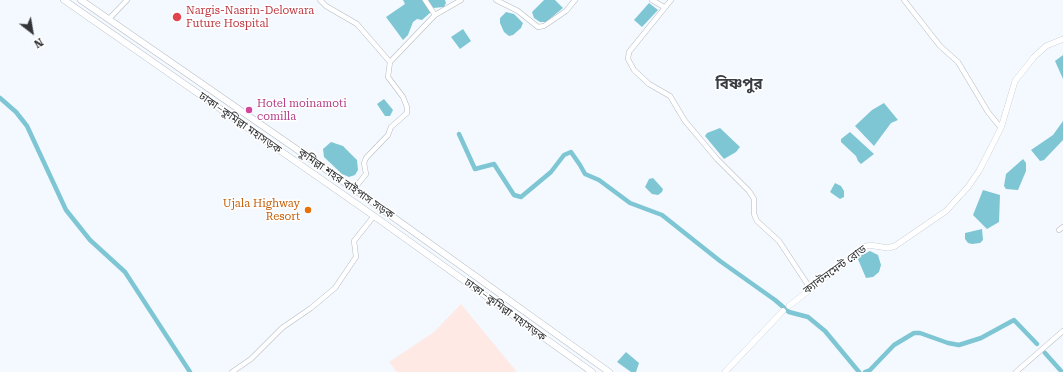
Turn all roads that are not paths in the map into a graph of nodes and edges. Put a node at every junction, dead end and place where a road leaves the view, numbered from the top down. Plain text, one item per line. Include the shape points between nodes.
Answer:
1 (64, 0) edge
2 (81, 0) edge
3 (127, 0) edge
4 (320, 0) edge
5 (425, 0) edge
6 (461, 0) edge
7 (496, 0) edge
8 (575, 0) edge
9 (652, 0) edge
10 (671, 0) edge
11 (904, 0) edge
12 (664, 7) junction
13 (435, 15) junction
14 (109, 19) junction
15 (1063, 39) edge
16 (390, 62) junction
17 (1001, 128) junction
18 (354, 189) junction
19 (374, 216) junction
20 (810, 288) junction
21 (789, 306) dead end
22 (783, 312) dead end
23 (1063, 331) edge
24 (232, 372) edge
25 (592, 372) edge
26 (609, 372) edge
27 (725, 372) edge
28 (1016, 372) edge

1 - 19 highway, ঢাকা–কুমিল্লা মহাসড়ক
2 - 14 highway, কুমিল্লা শহর বাইপাস সড়ক
3 - 14 street
4 - 16 street via 357,24
5 - 13 street
6 - 13 street
7 - 8 street via 538,27 544,26 566,11
9 - 12 street
10 - 12 street
11 - 17 street via 940,46 958,62 988,112
12 - 20 street via 629,52 628,59 634,70 649,84 670,96 685,121 717,159 749,191 754,199 754,214 757,221 779,241
13 - 16 street
14 - 18 highway, কুমিল্লা শহর বাইপাস সড়ক
15 - 17 main road, ক্যান্টনমেন্ট রোড via 1046,46 1019,76
16 - 18 street via 388,77 403,97 407,113 391,127 388,134 366,158 366,174
17 - 20 main road, ক্যান্টনমেন্ট রোড via 975,176 946,211 895,246 864,247
18 - 26 highway, কুমিল্লা শহর বাইপাস সড়ক
19 - 24 street via 354,241 356,257 335,288 282,328 251,359
19 - 25 highway, ঢাকা–কুমিল্লা মহাসড়ক
20 - 21 main road, ক্যান্টনমেন্ট রোড
22 - 27 main road
23 - 28 street

